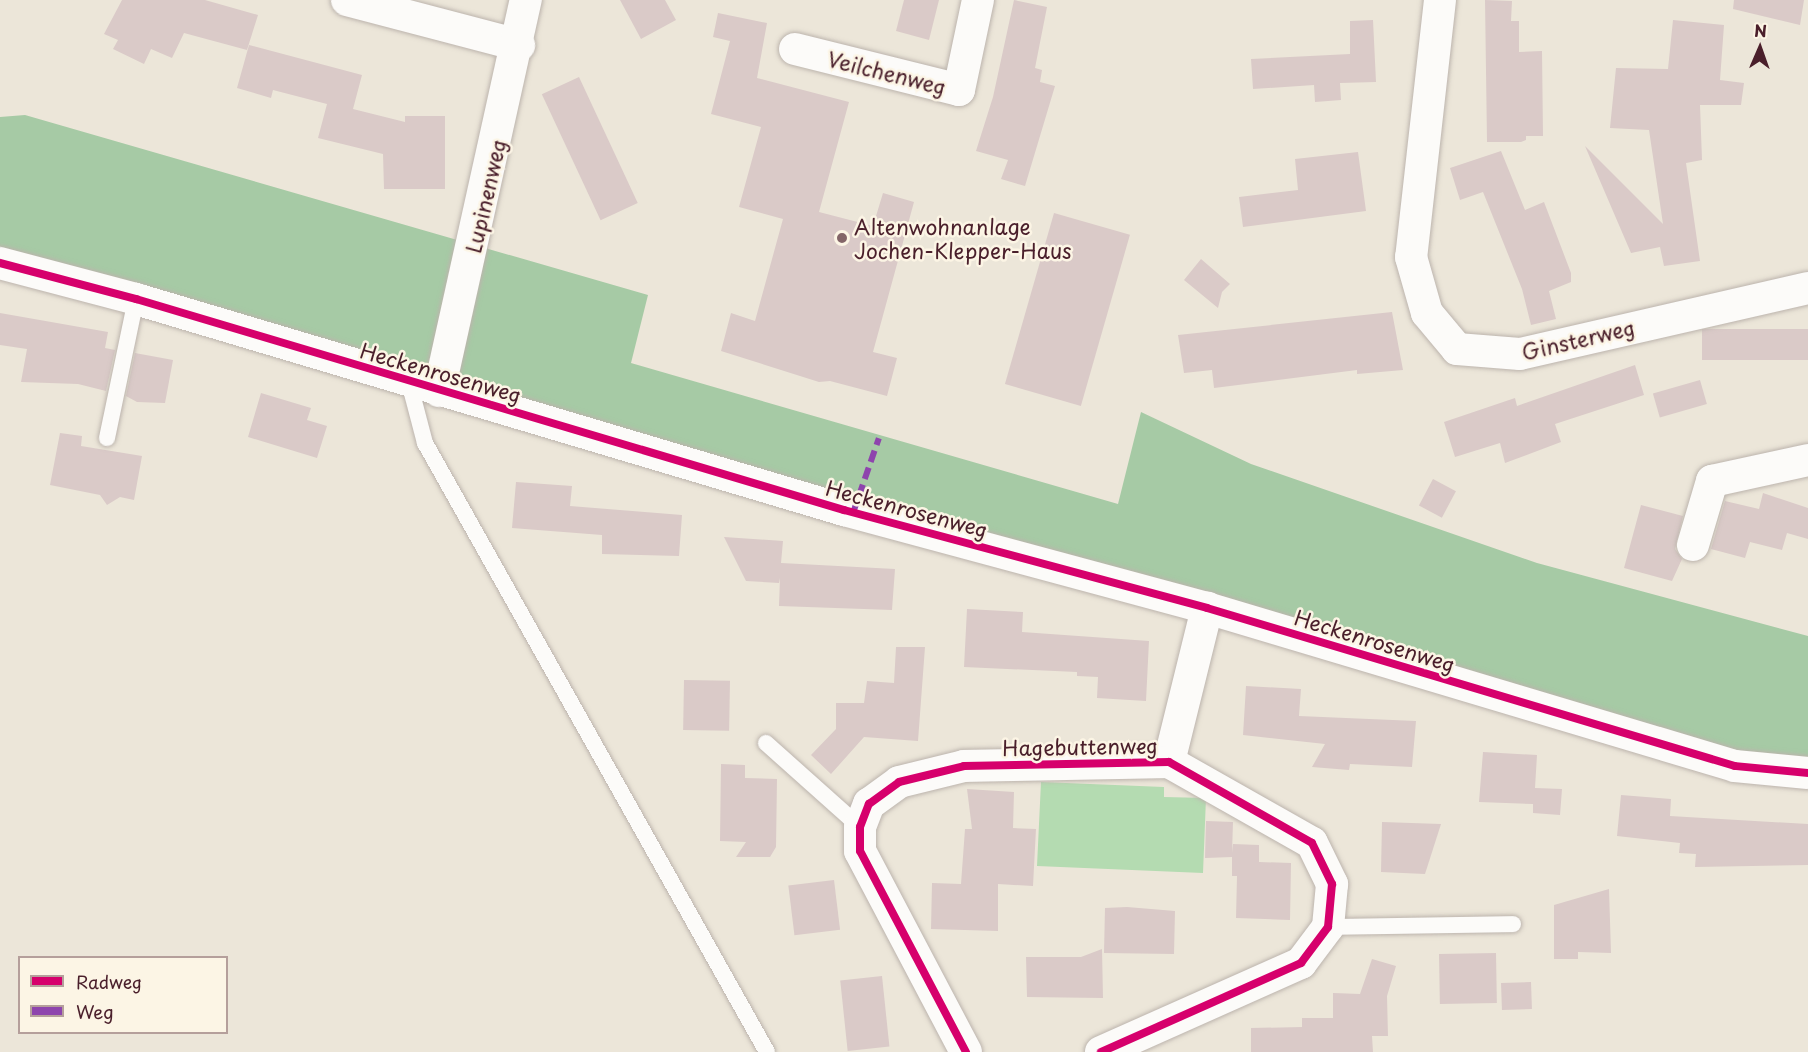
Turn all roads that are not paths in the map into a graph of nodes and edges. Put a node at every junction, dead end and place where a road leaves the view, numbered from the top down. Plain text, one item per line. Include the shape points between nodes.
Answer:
1 (347, 0) edge
2 (526, 0) edge
3 (978, 0) edge
4 (1440, 0) edge
5 (519, 45) junction
6 (795, 50) dead end
7 (0, 263) edge
8 (1808, 288) edge
9 (136, 299) junction
10 (409, 382) junction
11 (439, 391) junction
12 (107, 438) dead end
13 (1808, 460) edge
14 (1693, 545) dead end
15 (1207, 608) junction
16 (766, 743) dead end
17 (1168, 762) junction
18 (1808, 773) edge
19 (860, 827) junction
20 (1513, 924) dead end
21 (1328, 927) junction
22 (767, 1052) edge
23 (966, 1052) edge
24 (1101, 1052) edge

1 - 5 street
2 - 5 street, Lupinenweg
3 - 6 street, Veilchenweg via 958,90
4 - 8 street, Ginsterweg via 1411,257 1427,313 1457,349 1520,354
5 - 11 street, Lupinenweg
7 - 9 street, Heckenrosenweg
9 - 10 street, Heckenrosenweg
9 - 12 lane
10 - 11 street, Heckenrosenweg
10 - 22 lane via 425,443
11 - 15 street, Heckenrosenweg via 844,510
13 - 14 street via 1712,481
15 - 17 street, Hagebuttenweg
15 - 18 street, Heckenrosenweg via 1735,766
16 - 19 lane
17 - 19 street, Hagebuttenweg via 964,766 899,782 869,804
17 - 21 street, Hagebuttenweg via 1312,843 1332,884
19 - 23 street via 860,851
20 - 21 lane
21 - 24 street via 1301,963

